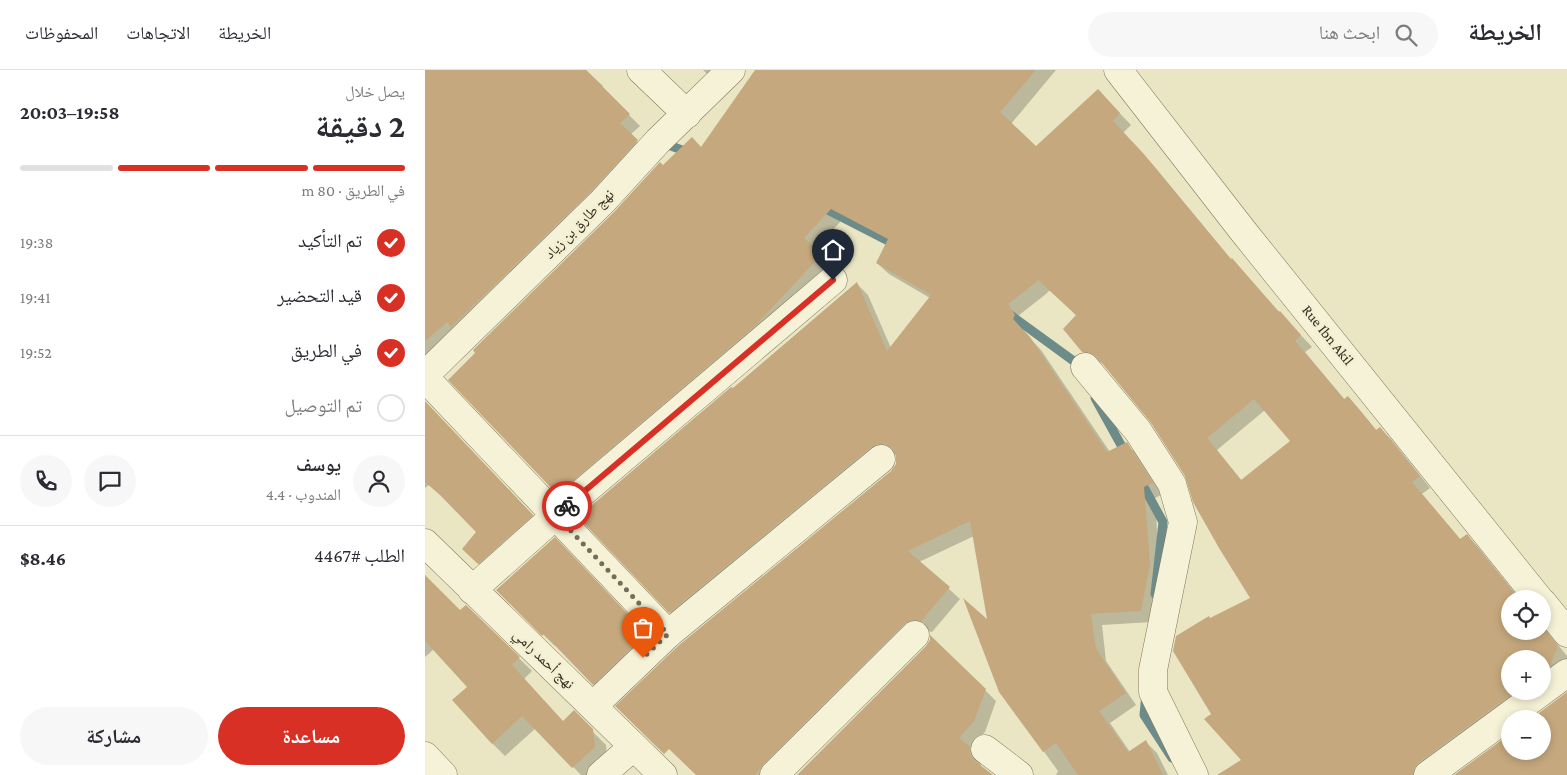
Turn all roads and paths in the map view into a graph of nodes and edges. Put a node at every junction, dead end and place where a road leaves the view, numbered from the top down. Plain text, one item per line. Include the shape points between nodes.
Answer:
1 (641, 70) edge
2 (731, 70) edge
3 (1118, 70) edge
4 (687, 114) junction
5 (833, 280) dead end
6 (1085, 367) dead end
7 (425, 376) edge
8 (881, 459) dead end
9 (556, 515) junction
10 (425, 543) edge
11 (472, 590) junction
12 (1532, 590) edge
13 (1551, 613) edge
14 (1567, 633) edge
15 (668, 634) junction
16 (915, 635) dead end
17 (1567, 674) edge
18 (593, 706) junction
19 (633, 747) junction
20 (985, 749) dead end
21 (425, 756) edge
22 (443, 775) edge
23 (601, 775) edge
24 (663, 775) edge
25 (773, 775) edge
26 (1019, 775) edge
27 (1194, 775) edge
28 (1427, 775) edge

1 - 4 street
2 - 4 street, نهج طارق بن زياد
3 - 12 street, Rue Ibn Akil
4 - 7 street, نهج طارق بن زياد
5 - 9 street
6 - 27 street via 1138,431 1167,476 1183,522 1153,670 1153,692
7 - 9 street
8 - 15 street
9 - 11 street
9 - 15 street
10 - 11 street, نهج أحمد رامي
11 - 18 street, نهج أحمد رامي
13 - 14 street
15 - 18 street
16 - 25 street
17 - 28 street
18 - 19 street, نهج أحمد رامي
19 - 23 street
19 - 24 street, نهج أحمد رامي
20 - 26 street
21 - 22 street

